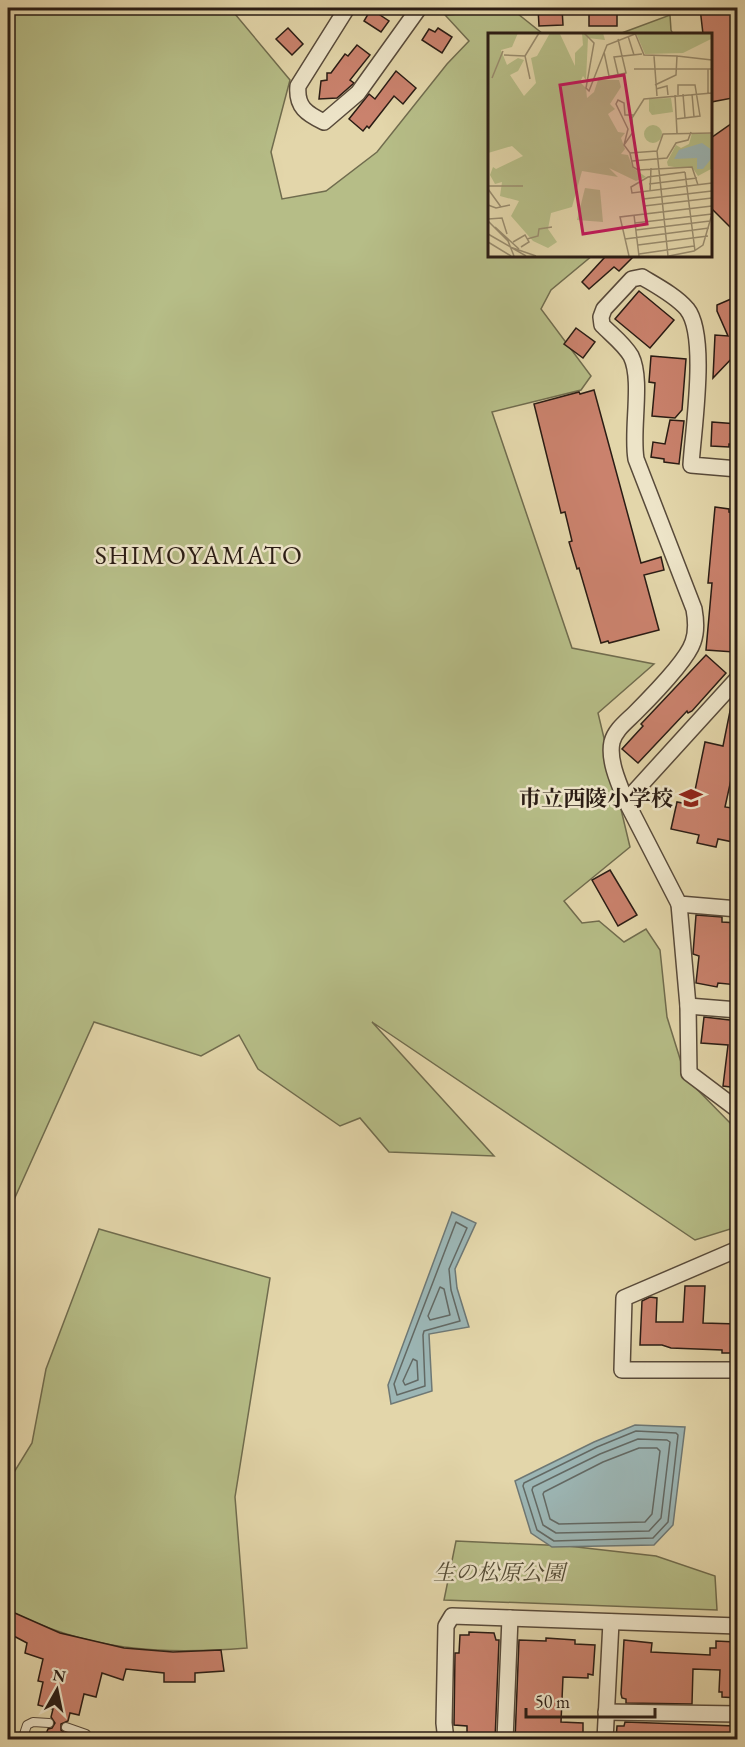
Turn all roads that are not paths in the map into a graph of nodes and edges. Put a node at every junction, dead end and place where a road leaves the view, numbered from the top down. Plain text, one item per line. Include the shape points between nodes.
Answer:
1 (347, 8) edge
2 (419, 8) edge
3 (738, 469) edge
4 (738, 678) edge
5 (626, 801) junction
6 (679, 904) junction
7 (738, 909) edge
8 (688, 1006) junction
9 (738, 1010) edge
10 (738, 1110) edge
11 (738, 1249) edge
12 (738, 1370) edge
13 (510, 1618) junction
14 (611, 1622) junction
15 (738, 1626) edge
16 (606, 1712) junction
17 (738, 1714) edge
18 (49, 1723) dead end
19 (66, 1727) dead end
20 (22, 1740) edge
21 (86, 1740) edge
22 (446, 1740) edge
23 (505, 1740) edge
24 (605, 1740) edge

1 - 2 street via 298,86 297,96 307,114 324,123 358,93
3 - 5 street via 691,465 698,342 695,321 666,292 642,277 632,279 603,309 602,325 632,358 636,459 694,609 696,624 688,652 617,731 612,743 613,760
4 - 5 street
5 - 6 street
6 - 7 street
6 - 8 street
8 - 9 street
8 - 10 street via 689,1073
11 - 12 street via 624,1298 622,1370
13 - 14 street
13 - 22 street via 452,1616 446,1626
13 - 23 street
14 - 15 street
14 - 16 street
16 - 17 street
16 - 24 street
18 - 20 lane via 27,1725
19 - 21 lane via 86,1734

